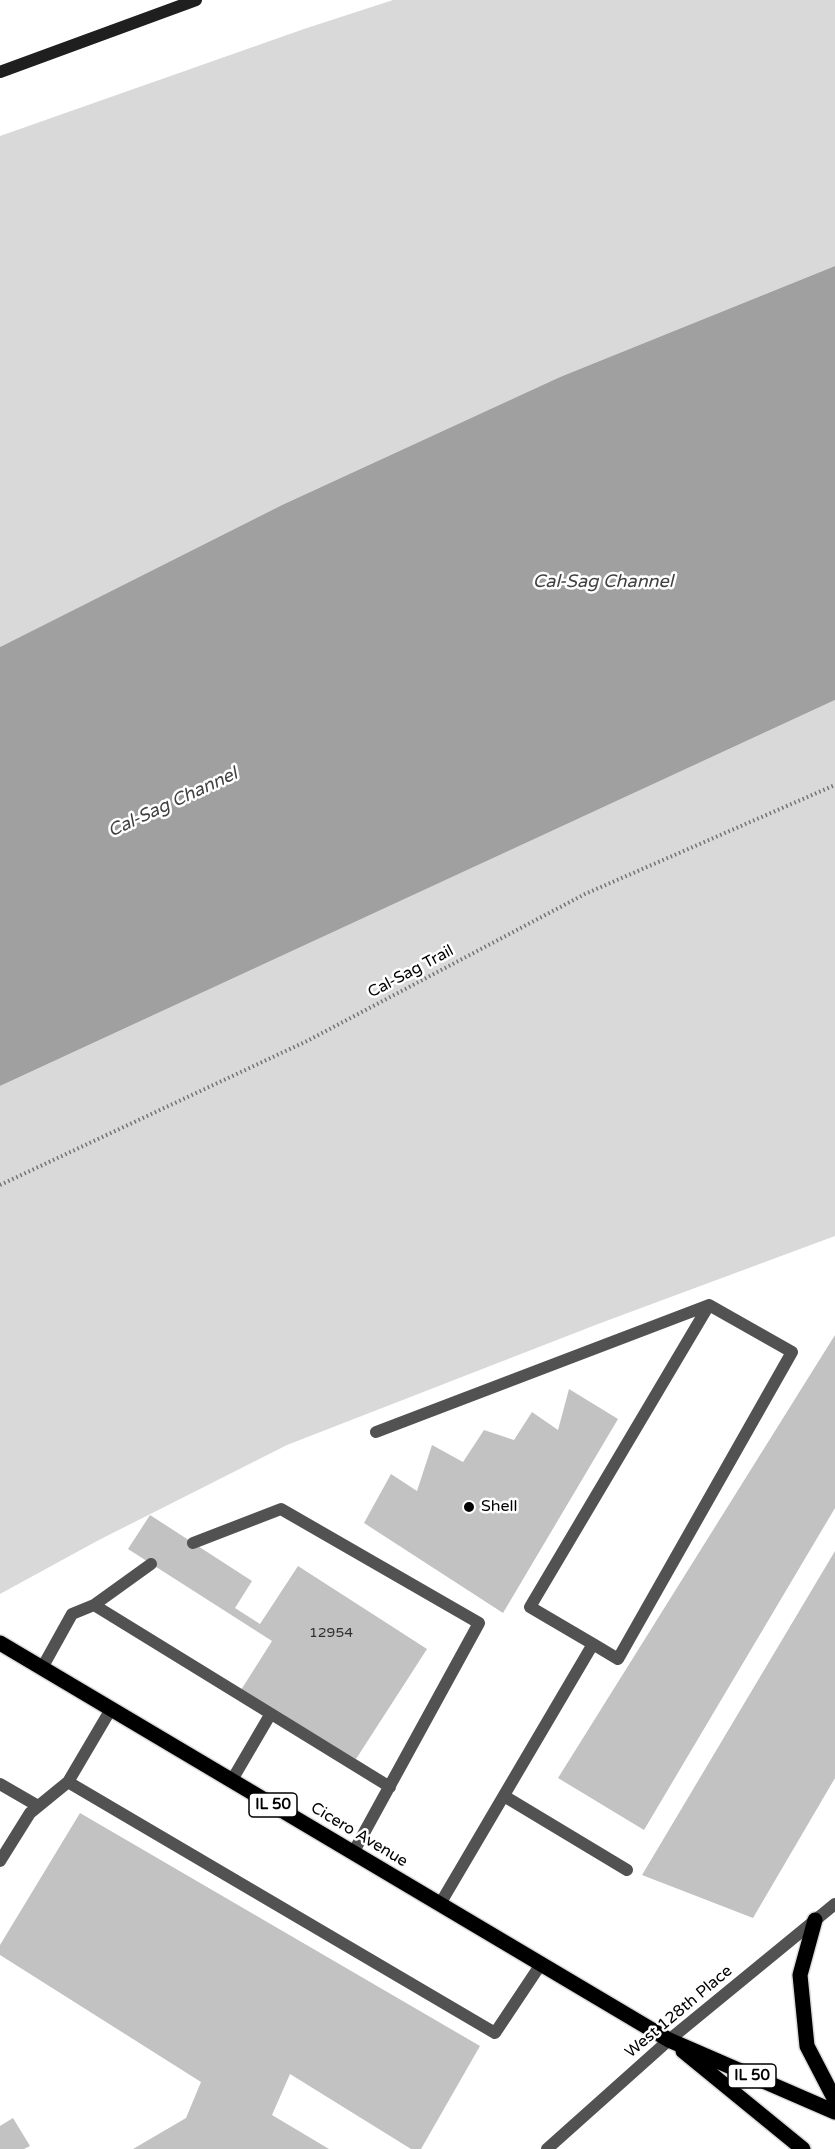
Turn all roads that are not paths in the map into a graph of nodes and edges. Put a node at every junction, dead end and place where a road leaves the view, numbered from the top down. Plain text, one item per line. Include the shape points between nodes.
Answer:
1 (196, 0) edge
2 (0, 72) edge
3 (709, 1305) junction
4 (376, 1432) dead end
5 (193, 1543) dead end
6 (151, 1564) dead end
7 (94, 1605) junction
8 (0, 1643) edge
9 (593, 1644) junction
10 (42, 1668) junction
11 (111, 1709) junction
12 (270, 1715) junction
13 (232, 1780) junction
14 (68, 1782) junction
15 (0, 1784) edge
16 (390, 1786) junction
17 (504, 1796) junction
18 (38, 1806) junction
19 (353, 1853) junction
20 (0, 1862) edge
21 (627, 1870) dead end
22 (440, 1904) junction
23 (833, 1908) edge
24 (814, 1920) junction
25 (541, 1964) junction
26 (669, 2040) junction
27 (835, 2100) edge
28 (835, 2112) edge
29 (547, 2149) edge
30 (803, 2149) edge

1 - 2 main road
3 - 4 street
3 - 9 street via 530,1607
3 - 9 street via 792,1352 618,1659
5 - 16 street via 281,1509 479,1623
6 - 7 street
7 - 10 street via 72,1614
7 - 12 street
8 - 10 main road, Cicero Avenue / IL 50
9 - 17 street
10 - 11 main road, Cicero Avenue / IL 50
11 - 13 main road, Cicero Avenue / IL 50
11 - 14 street
12 - 13 street
12 - 16 street
13 - 19 main road, Cicero Avenue / IL 50
14 - 18 street
14 - 25 street via 495,2033
15 - 18 street
16 - 19 street
17 - 21 street
17 - 22 street
18 - 20 street
19 - 22 main road, Cicero Avenue / IL 50
22 - 25 main road, Cicero Avenue / IL 50
23 - 24 street, West 128th Place
24 - 26 street, West 128th Place
24 - 27 main road via 800,1975 807,2046
25 - 26 main road, Cicero Avenue / IL 50
26 - 28 main road, Cicero Avenue / IL 50
26 - 29 street, West 128th Place
26 - 30 main road, Cicero Avenue / IL 50

